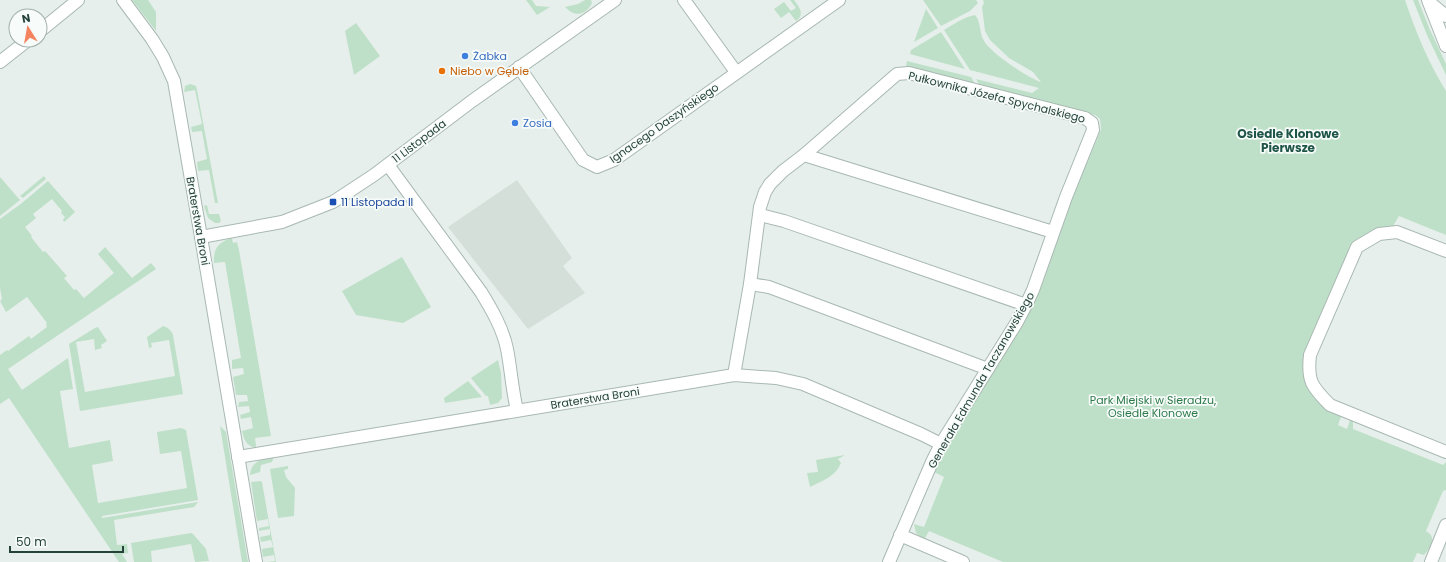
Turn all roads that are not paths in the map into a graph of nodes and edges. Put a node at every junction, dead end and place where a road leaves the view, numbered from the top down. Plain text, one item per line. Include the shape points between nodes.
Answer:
1 (78, 0) edge
2 (123, 0) edge
3 (615, 0) edge
4 (684, 0) edge
5 (839, 0) edge
6 (1428, 1) edge
7 (1446, 16) edge
8 (48, 24) edge
9 (1446, 46) edge
10 (18, 48) edge
11 (0, 62) edge
12 (519, 68) junction
13 (736, 72) junction
14 (1093, 130) joint
15 (804, 155) junction
16 (388, 165) junction
17 (760, 215) junction
18 (1053, 232) junction
19 (202, 237) junction
20 (1446, 251) edge
21 (750, 284) junction
22 (1026, 305) junction
23 (988, 369) junction
24 (734, 375) junction
25 (517, 410) junction
26 (941, 444) junction
27 (1446, 452) edge
28 (238, 457) junction
29 (1446, 525) edge
30 (900, 535) junction
31 (256, 562) edge
32 (888, 562) edge
33 (964, 562) edge
34 (1431, 562) edge

1 - 8 street
2 - 19 street, Braterstwa Broni via 152,39 174,81
3 - 12 street, 11 Listopada
4 - 13 street
5 - 13 street, Ignacego Daszyńskiego
6 - 7 street
6 - 9 street
10 - 11 street
12 - 13 street, Ignacego Daszyńskiego via 583,160 598,167 614,160
12 - 16 street, 11 Listopada
14 - 15 street, Pułkownika Józefa Spychalskiego via 1092,123 1085,118 905,72 897,74
14 - 18 street, Generała Edmunda Taczanowskiego
15 - 17 street, Pułkownika Józefa Spychalskiego via 770,184 762,199
15 - 18 street
16 - 19 street, 11 Listopada via 333,202 306,214 278,223
16 - 25 street via 491,308 507,348
17 - 21 street, Pułkownika Józefa Spychalskiego
17 - 22 street via 784,221
18 - 22 street, Generała Edmunda Taczanowskiego
19 - 28 street, Braterstwa Broni
20 - 27 street via 1397,232 1379,234 1357,246 1310,355 1309,368 1315,391 1330,405
21 - 23 street via 769,287
21 - 24 street, Pułkownika Józefa Spychalskiego
22 - 23 street, Generała Edmunda Taczanowskiego
23 - 26 street, Generała Edmunda Taczanowskiego
24 - 25 street, Braterstwa Broni
24 - 26 street, Braterstwa Broni via 776,378 803,384
25 - 28 street, Braterstwa Broni
26 - 30 street, Generała Edmunda Taczanowskiego
28 - 31 street, Braterstwa Broni
29 - 34 street
30 - 32 street, Generała Edmunda Taczanowskiego
30 - 33 street

